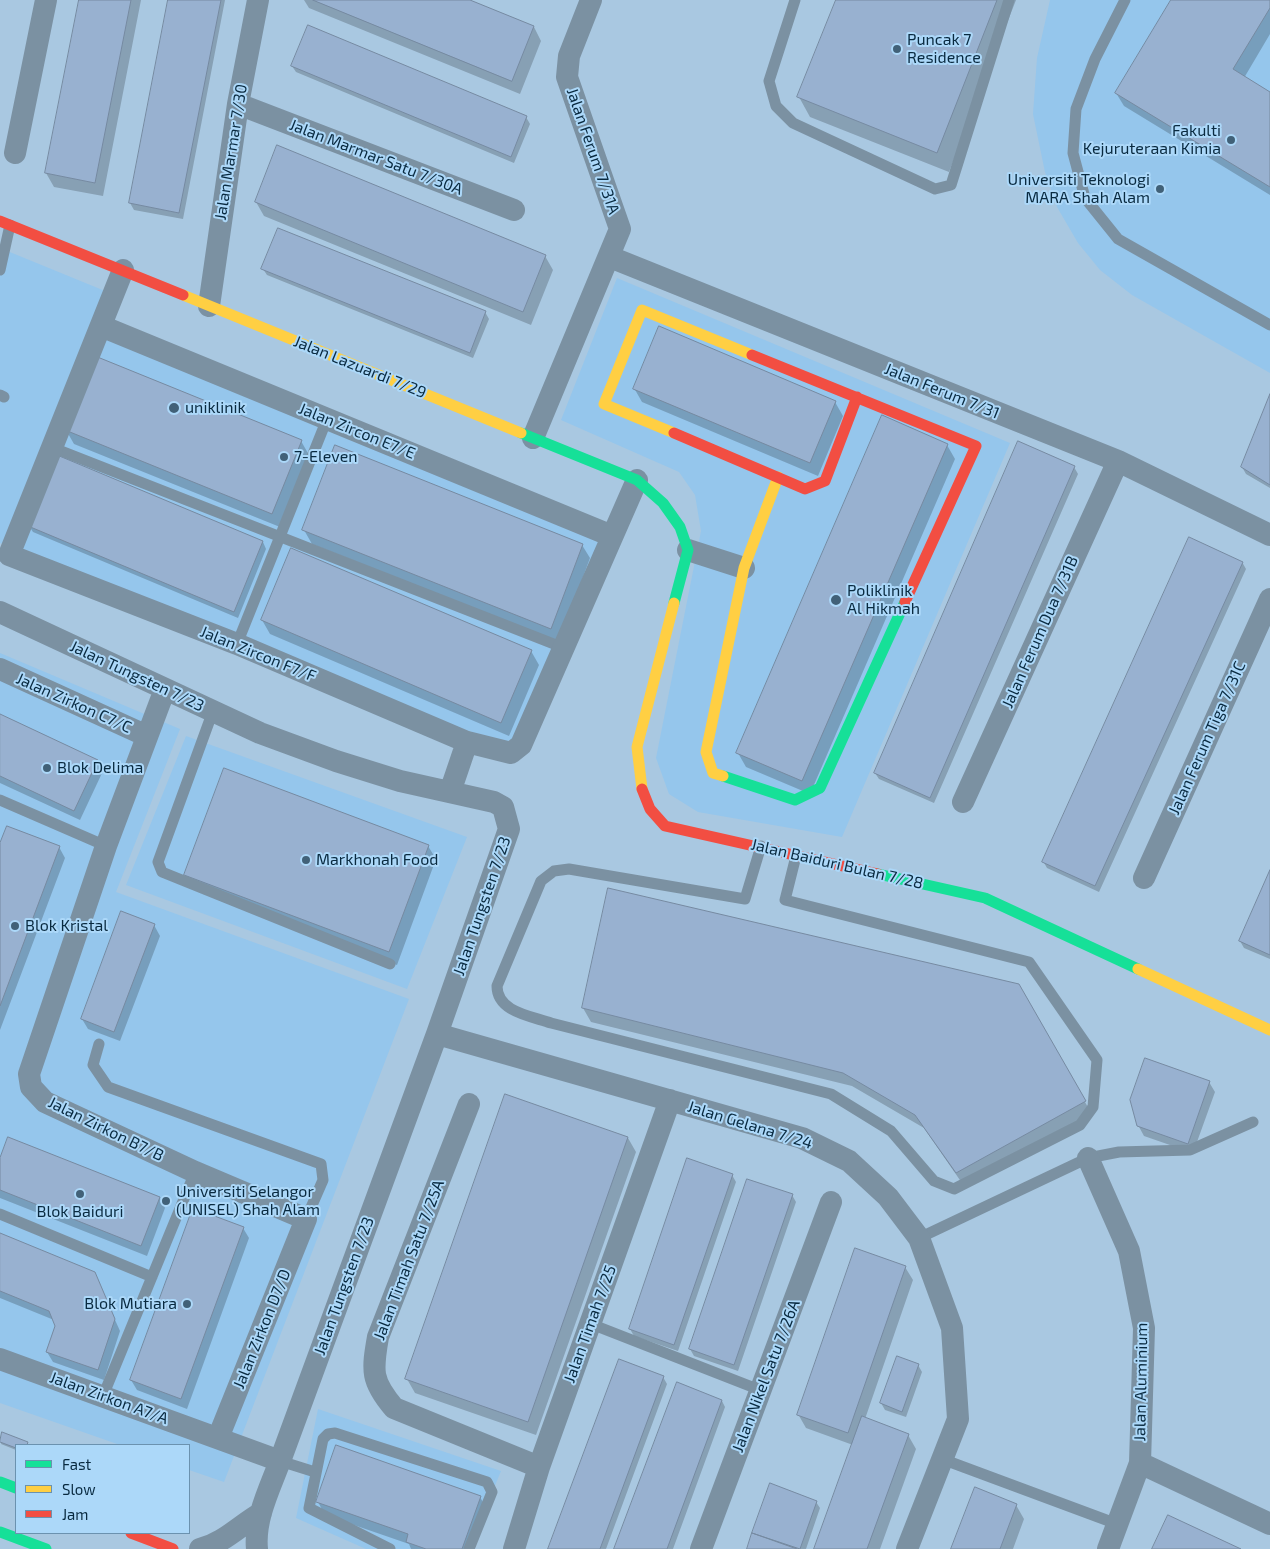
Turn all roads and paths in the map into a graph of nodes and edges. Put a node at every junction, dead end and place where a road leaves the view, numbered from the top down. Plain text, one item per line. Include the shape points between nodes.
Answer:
1 (46, 0) edge
2 (258, 0) edge
3 (591, 0) edge
4 (796, 0) edge
5 (1009, 0) edge
6 (1125, 0) edge
7 (238, 104) junction
8 (14, 153) dead end
9 (514, 210) dead end
10 (5, 223) edge
11 (1, 256) edge
12 (610, 257) junction
13 (0, 270) edge
14 (123, 270) junction
15 (209, 306) junction
16 (1270, 325) edge
17 (100, 326) junction
18 (858, 397) junction
19 (327, 419) junction
20 (533, 438) junction
21 (51, 447) junction
22 (1118, 461) junction
23 (778, 478) junction
24 (637, 480) junction
25 (1270, 535) edge
26 (280, 536) junction
27 (612, 536) junction
28 (688, 550) junction
29 (744, 568) junction
30 (1270, 599) edge
31 (0, 612) edge
32 (237, 644) junction
33 (564, 648) junction
34 (0, 670) edge
35 (166, 689) junction
36 (213, 712) junction
37 (147, 736) junction
38 (467, 742) junction
39 (450, 792) junction
40 (0, 800) edge
41 (963, 802) dead end
42 (106, 846) junction
43 (761, 846) junction
44 (797, 854) junction
45 (1144, 878) dead end
46 (390, 964) dead end
47 (1270, 1030) edge
48 (437, 1034) junction
49 (99, 1044) dead end
50 (670, 1100) junction
51 (469, 1104) dead end
52 (1253, 1122) dead end
53 (1088, 1158) junction
54 (195, 1172) junction
55 (831, 1202) dead end
56 (0, 1214) edge
57 (306, 1219) junction
58 (919, 1238) junction
59 (152, 1277) junction
60 (591, 1324) junction
61 (0, 1359) edge
62 (760, 1390) junction
63 (103, 1396) junction
64 (218, 1438) junction
65 (942, 1459) junction
66 (280, 1460) junction
67 (1140, 1463) junction
68 (539, 1467) junction
69 (315, 1472) junction
70 (0, 1482) edge
71 (15, 1488) edge
72 (262, 1513) junction
73 (1117, 1524) junction
74 (1270, 1524) edge
75 (0, 1532) edge
76 (134, 1534) edge
77 (46, 1549) edge
78 (173, 1549) edge
79 (200, 1549) edge
80 (257, 1549) edge
81 (390, 1549) edge
82 (469, 1549) edge
83 (514, 1549) edge
84 (701, 1549) edge
85 (907, 1549) edge
86 (1108, 1549) edge

1 - 8 street
2 - 7 street, Jalan Marmar 7/30
3 - 12 street, Jalan Ferum 7/31A via 569,56 567,76 620,230
4 - 5 lane via 770,81 776,106 793,123 935,188 951,185
6 - 16 lane via 1095,59 1076,109 1073,153 1084,198 1118,240
7 - 9 street, Jalan Marmar Satu 7/30A
7 - 15 street, Jalan Marmar 7/30
10 - 11 lane
10 - 14 street, Jalan Lazuardi 7/29
11 - 13 lane
12 - 20 street, Jalan Ferum 7/31A
12 - 22 street, Jalan Ferum 7/31
14 - 15 street, Jalan Lazuardi 7/29
14 - 17 street, Jalan Zircon F7/F
15 - 20 street, Jalan Lazuardi 7/29
17 - 19 street, Jalan Zircon E7/E
17 - 21 street, Jalan Zircon F7/F
18 - 23 street via 825,481 805,489
18 - 23 street via 642,310 604,404
18 - 29 street via 976,446 820,788 795,800 713,773 706,752
19 - 26 lane
19 - 27 street, Jalan Zircon E7/E
20 - 24 street, Jalan Lazuardi 7/29
21 - 26 lane
21 - 32 street, Jalan Zircon F7/F via 9,555
22 - 25 street, Jalan Ferum 7/31
22 - 41 street, Jalan Ferum Dua 7/31B
23 - 29 street
24 - 27 street, Jalan Zircon F7/F
24 - 28 street, Jalan Lazuardi 7/29 via 675,514
26 - 32 lane
26 - 33 lane
27 - 33 street, Jalan Zircon F7/F
28 - 29 street
28 - 43 street, Jalan Baiduri Bulan 7/28 via 637,747 638,774 646,805 654,818 665,826
30 - 45 street, Jalan Ferum Tiga 7/31C
31 - 35 street, Jalan Tungsten 7/23
32 - 38 street, Jalan Zircon F7/F
33 - 38 street, Jalan Zircon F7/F via 521,745 511,753
34 - 37 street, Jalan Zirkon C7/C
35 - 36 street, Jalan Tungsten 7/23
35 - 37 street, Jalan Zirkon B7/B
36 - 39 street, Jalan Tungsten 7/23 via 336,762
36 - 46 lane via 158,862 162,872
37 - 42 street, Jalan Zirkon B7/B
38 - 39 street
39 - 48 street, Jalan Tungsten 7/23 via 504,807 509,829
40 - 42 lane
42 - 54 street, Jalan Zirkon B7/B via 29,1074 31,1087 45,1102
43 - 44 street, Jalan Baiduri Bulan 7/28
43 - 44 lane via 745,899 569,869 554,871 541,880 497,986 501,1001 508,1008 551,1023 831,1094 891,1131 934,1181 954,1189 1080,1125 1093,1108 1097,1060 1028,962 785,900
44 - 47 street, Jalan Baiduri Bulan 7/28 via 985,898
48 - 50 street, Jalan Gelana 7/24
48 - 66 street, Jalan Tungsten 7/23
49 - 57 lane via 93,1065 108,1087 321,1164 323,1180
50 - 58 street, Jalan Gelana 7/24 via 802,1138 849,1161 888,1197
50 - 60 street, Jalan Timah 7/25
51 - 68 street, Jalan Timah Satu 7/25A via 378,1337 373,1365 378,1390 394,1408
52 - 53 lane via 1190,1150 1119,1152
53 - 58 lane
53 - 67 street, Jalan Aluminium via 1129,1251 1144,1328
54 - 57 street, Jalan Zirkon B7/B
54 - 59 lane
55 - 62 street, Jalan Nikel Satu 7/26A
56 - 59 lane
57 - 64 street, Jalan Zirkon D7/D
58 - 65 street, Jalan Gelana 7/24 via 952,1328 958,1419
59 - 63 lane
60 - 62 lane
60 - 68 street, Jalan Timah 7/25
61 - 63 street, Jalan Zirkon A7/A
62 - 84 street, Jalan Nikel Satu 7/26A
63 - 64 street, Jalan Zirkon A7/A
64 - 66 street, Jalan Zirkon A7/A
65 - 73 lane
65 - 85 street, Jalan Gelana 7/24
66 - 69 lane
66 - 72 street, Jalan Tungsten 7/23
67 - 73 street, Jalan Aluminium
67 - 74 street
68 - 83 street, Jalan Timah 7/25
69 - 81 lane via 309,1508
69 - 82 lane via 323,1439 335,1433 487,1482 492,1492
70 - 71 street
72 - 79 street via 231,1535
72 - 80 street, Jalan Tungsten 7/23
73 - 86 street, Jalan Aluminium
75 - 77 street
76 - 78 street

